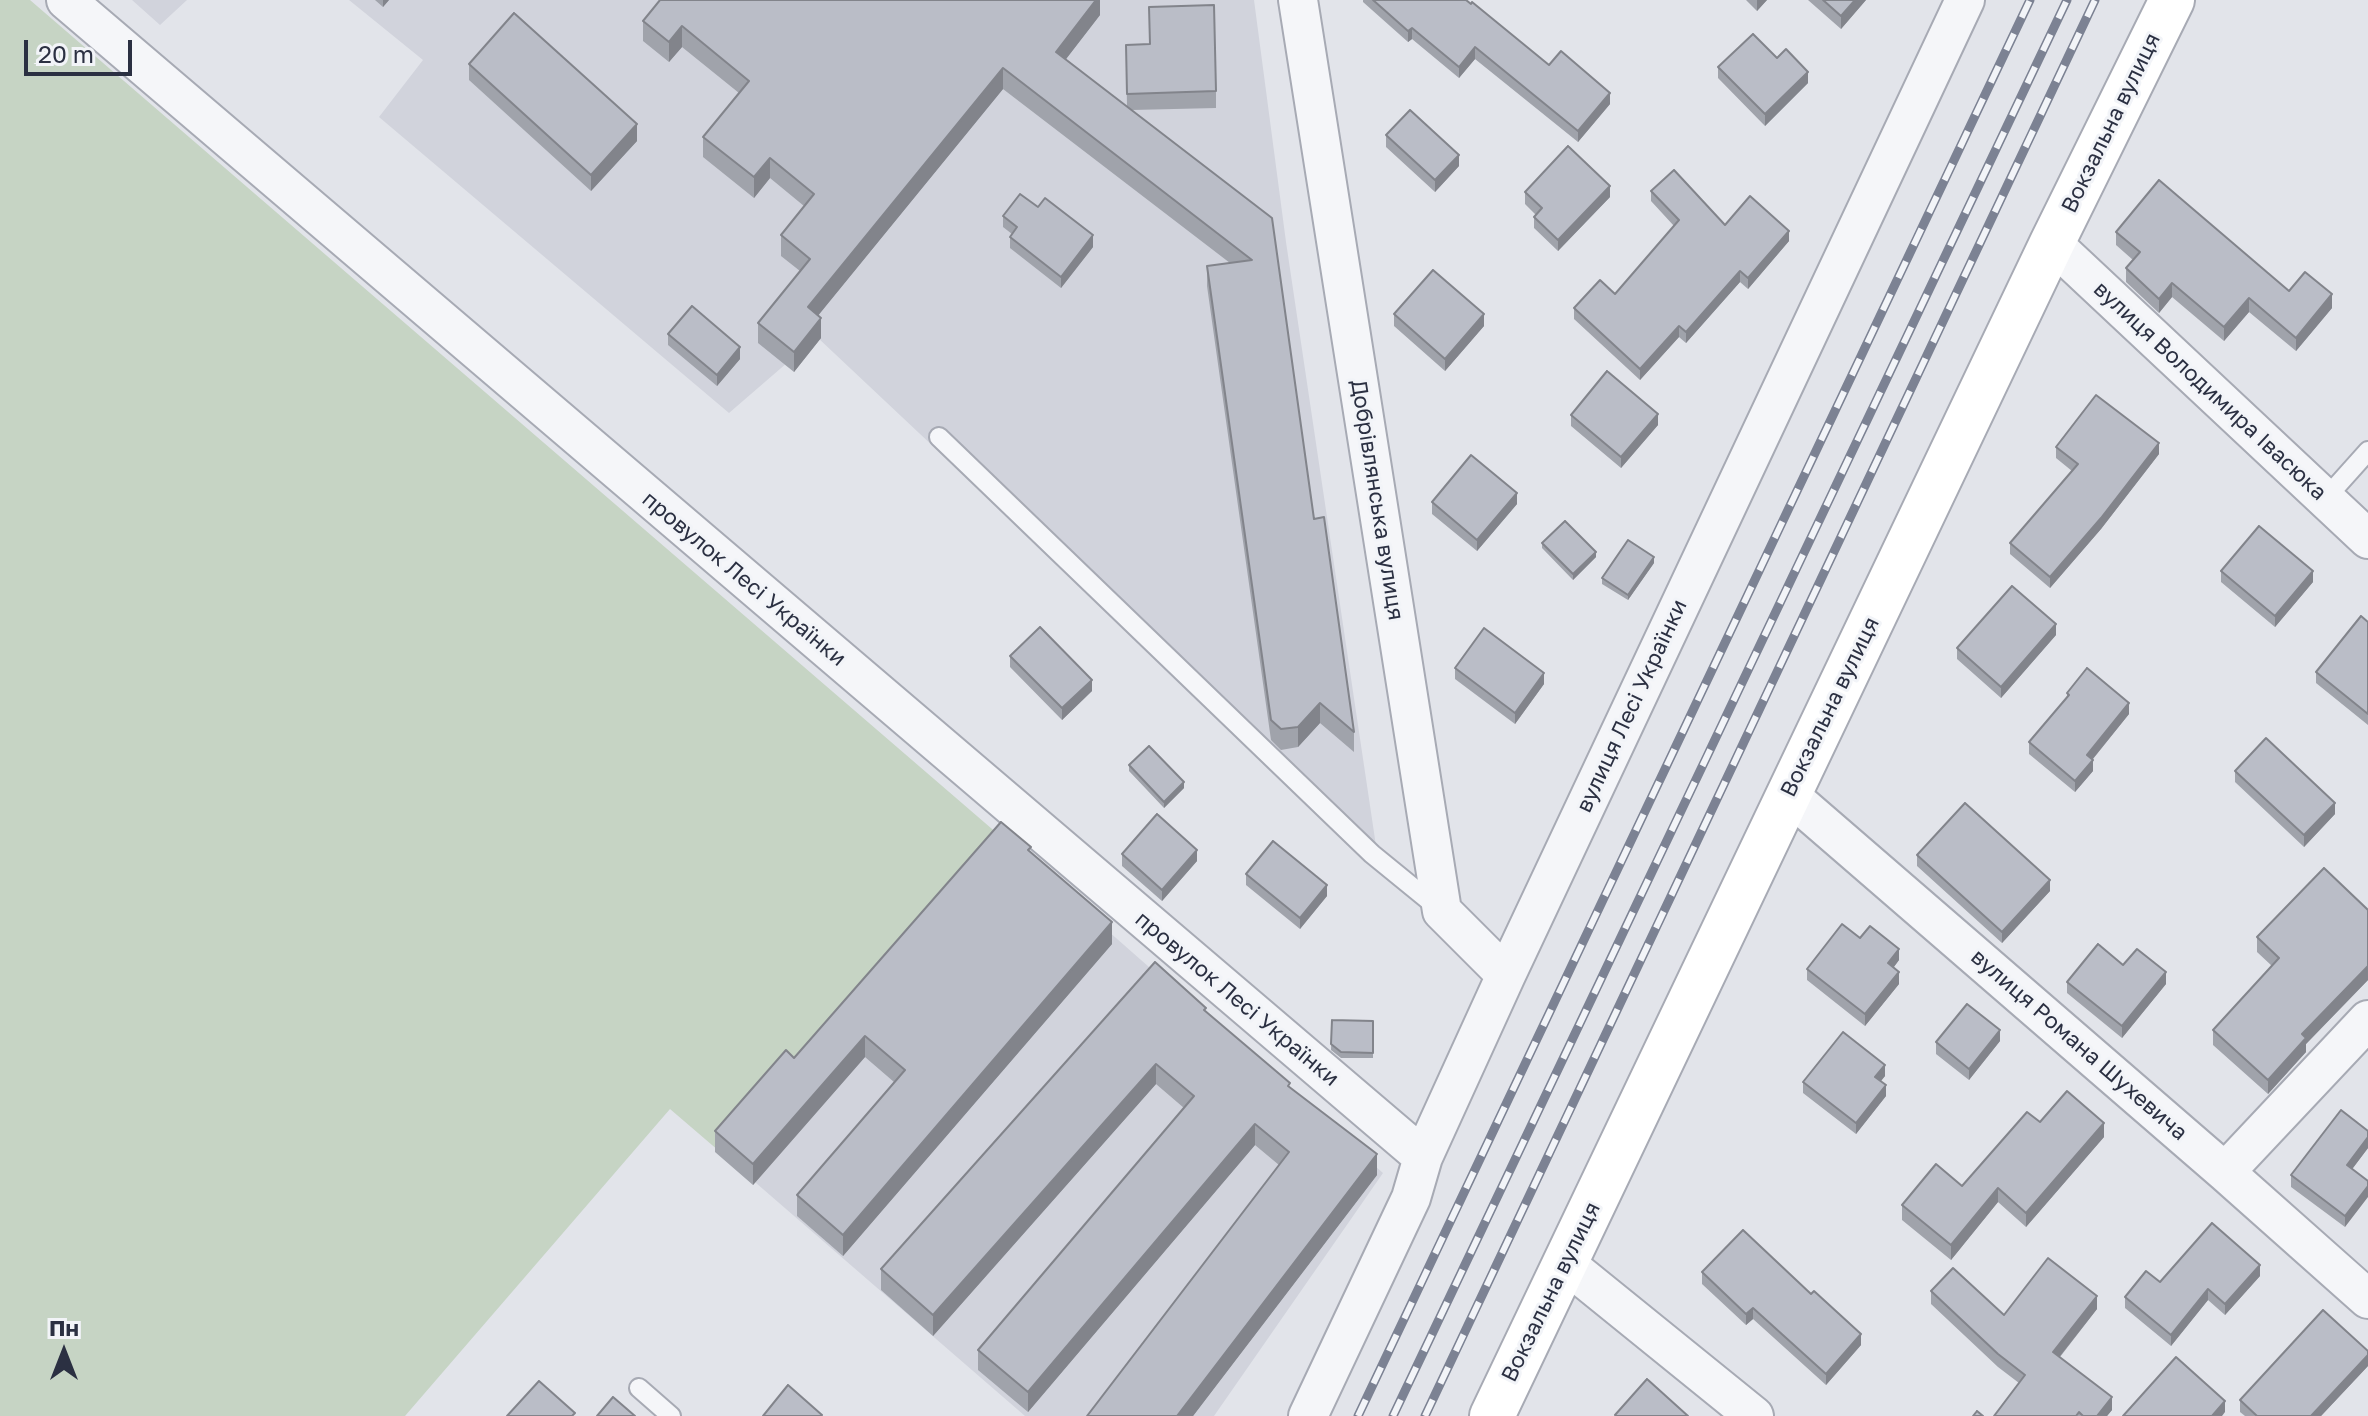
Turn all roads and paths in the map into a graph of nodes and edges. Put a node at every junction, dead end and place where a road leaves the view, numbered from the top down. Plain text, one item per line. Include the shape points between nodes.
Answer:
1 (66, 0) edge
2 (1298, 0) edge
3 (1965, 0) edge
4 (2172, 0) edge
5 (2052, 243) junction
6 (939, 437) dead end
7 (2368, 451) edge
8 (2325, 499) junction
9 (2368, 539) edge
10 (1788, 794) junction
11 (1442, 911) junction
12 (1506, 975) junction
13 (2368, 1020) edge
14 (1423, 1157) junction
15 (2225, 1172) junction
16 (1565, 1263) junction
17 (2368, 1299) edge
18 (639, 1388) dead end
19 (671, 1416) edge
20 (1308, 1416) edge
21 (1492, 1416) edge
22 (1754, 1416) edge

1 - 14 street, провулок Лесі Українки
2 - 11 street, Добрівлянська вулиця
3 - 12 street, вулиця Лесі Українки
4 - 5 street, Вокзальна вулиця
5 - 8 street, вулиця Володимира Івасюка
5 - 10 street, Вокзальна вулиця
6 - 11 lane via 1372,854
7 - 8 lane
8 - 9 street, вулиця Володимира Івасюка
10 - 15 street, вулиця Романа Шухевича
10 - 16 street, Вокзальна вулиця
11 - 12 street
12 - 14 street, вулиця Лесі Українки
13 - 15 street
14 - 20 street, вулиця Лесі Українки via 1411,1198
15 - 17 street, вулиця Романа Шухевича
16 - 21 street, Вокзальна вулиця
16 - 22 street
18 - 19 lane

